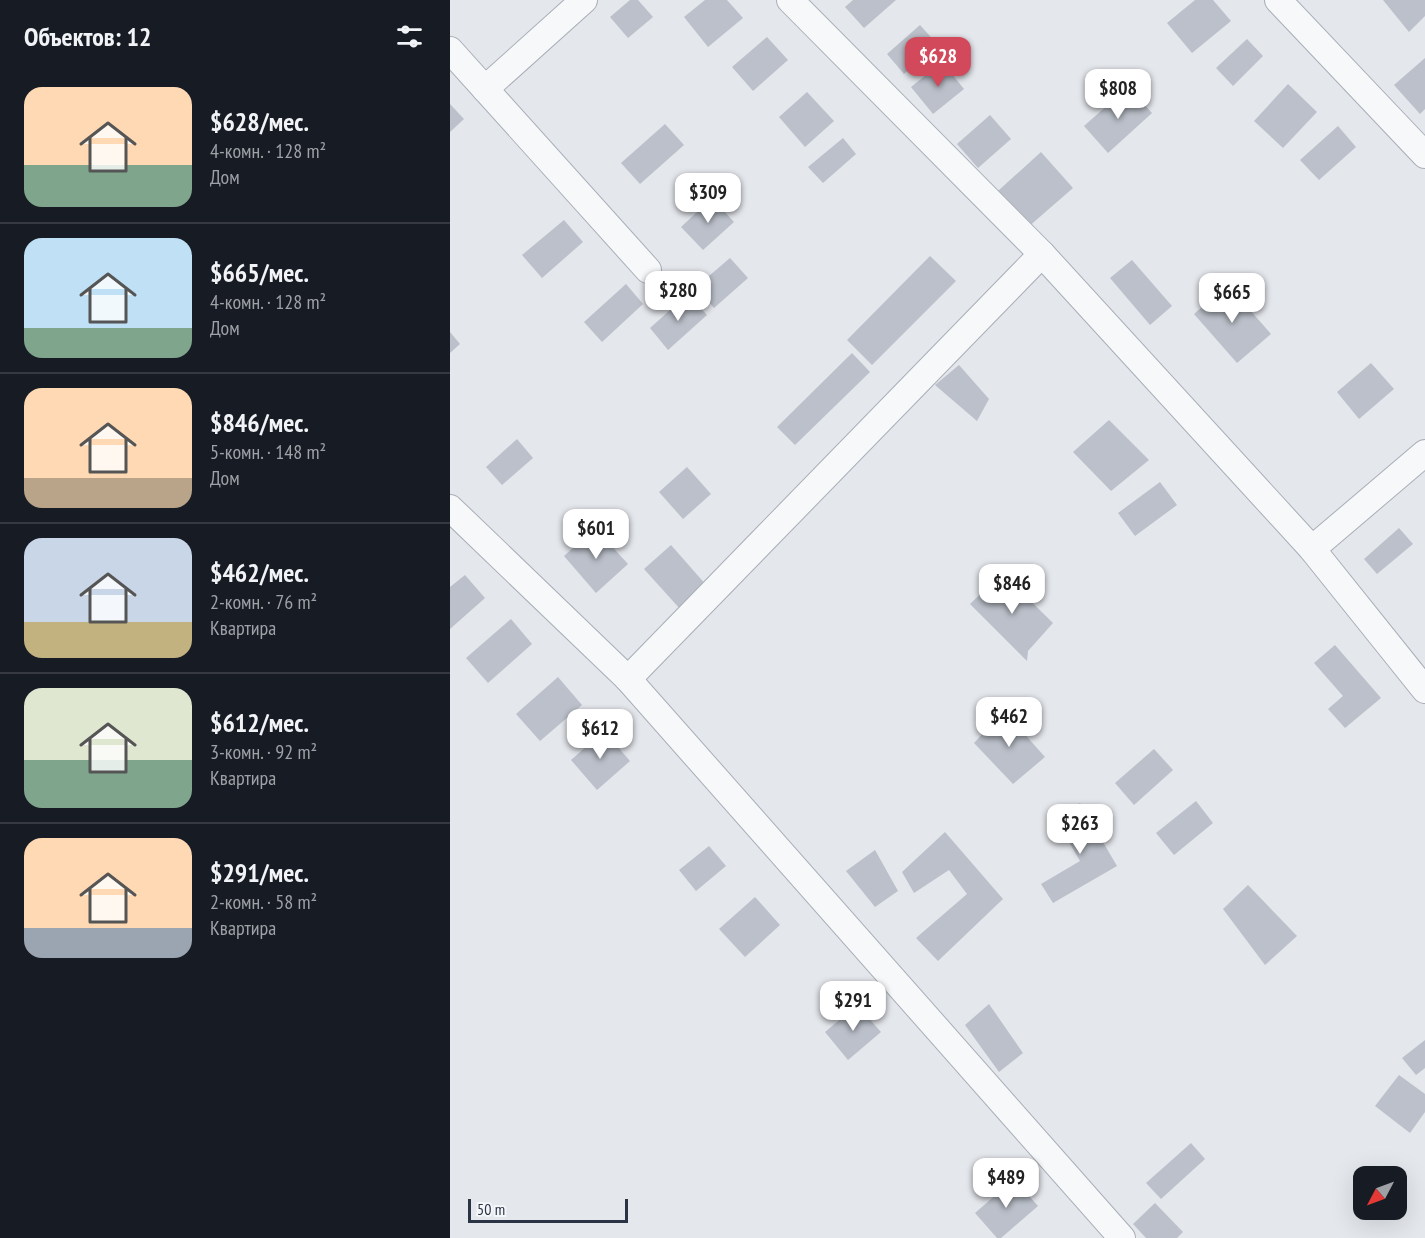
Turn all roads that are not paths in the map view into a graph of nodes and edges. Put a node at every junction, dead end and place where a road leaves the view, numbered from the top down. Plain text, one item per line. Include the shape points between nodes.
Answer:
1 (584, 0) edge
2 (790, 0) edge
3 (1278, 0) edge
4 (450, 50) edge
5 (485, 89) junction
6 (1425, 155) edge
7 (1042, 254) junction
8 (648, 270) dead end
9 (1425, 453) edge
10 (450, 508) edge
11 (1312, 549) junction
12 (628, 679) junction
13 (1425, 690) edge
14 (1122, 1238) edge

1 - 5 street
2 - 7 street
3 - 6 street
4 - 5 street
5 - 8 street
7 - 11 street
7 - 12 street
9 - 11 street
10 - 12 street
11 - 13 street
12 - 14 street

